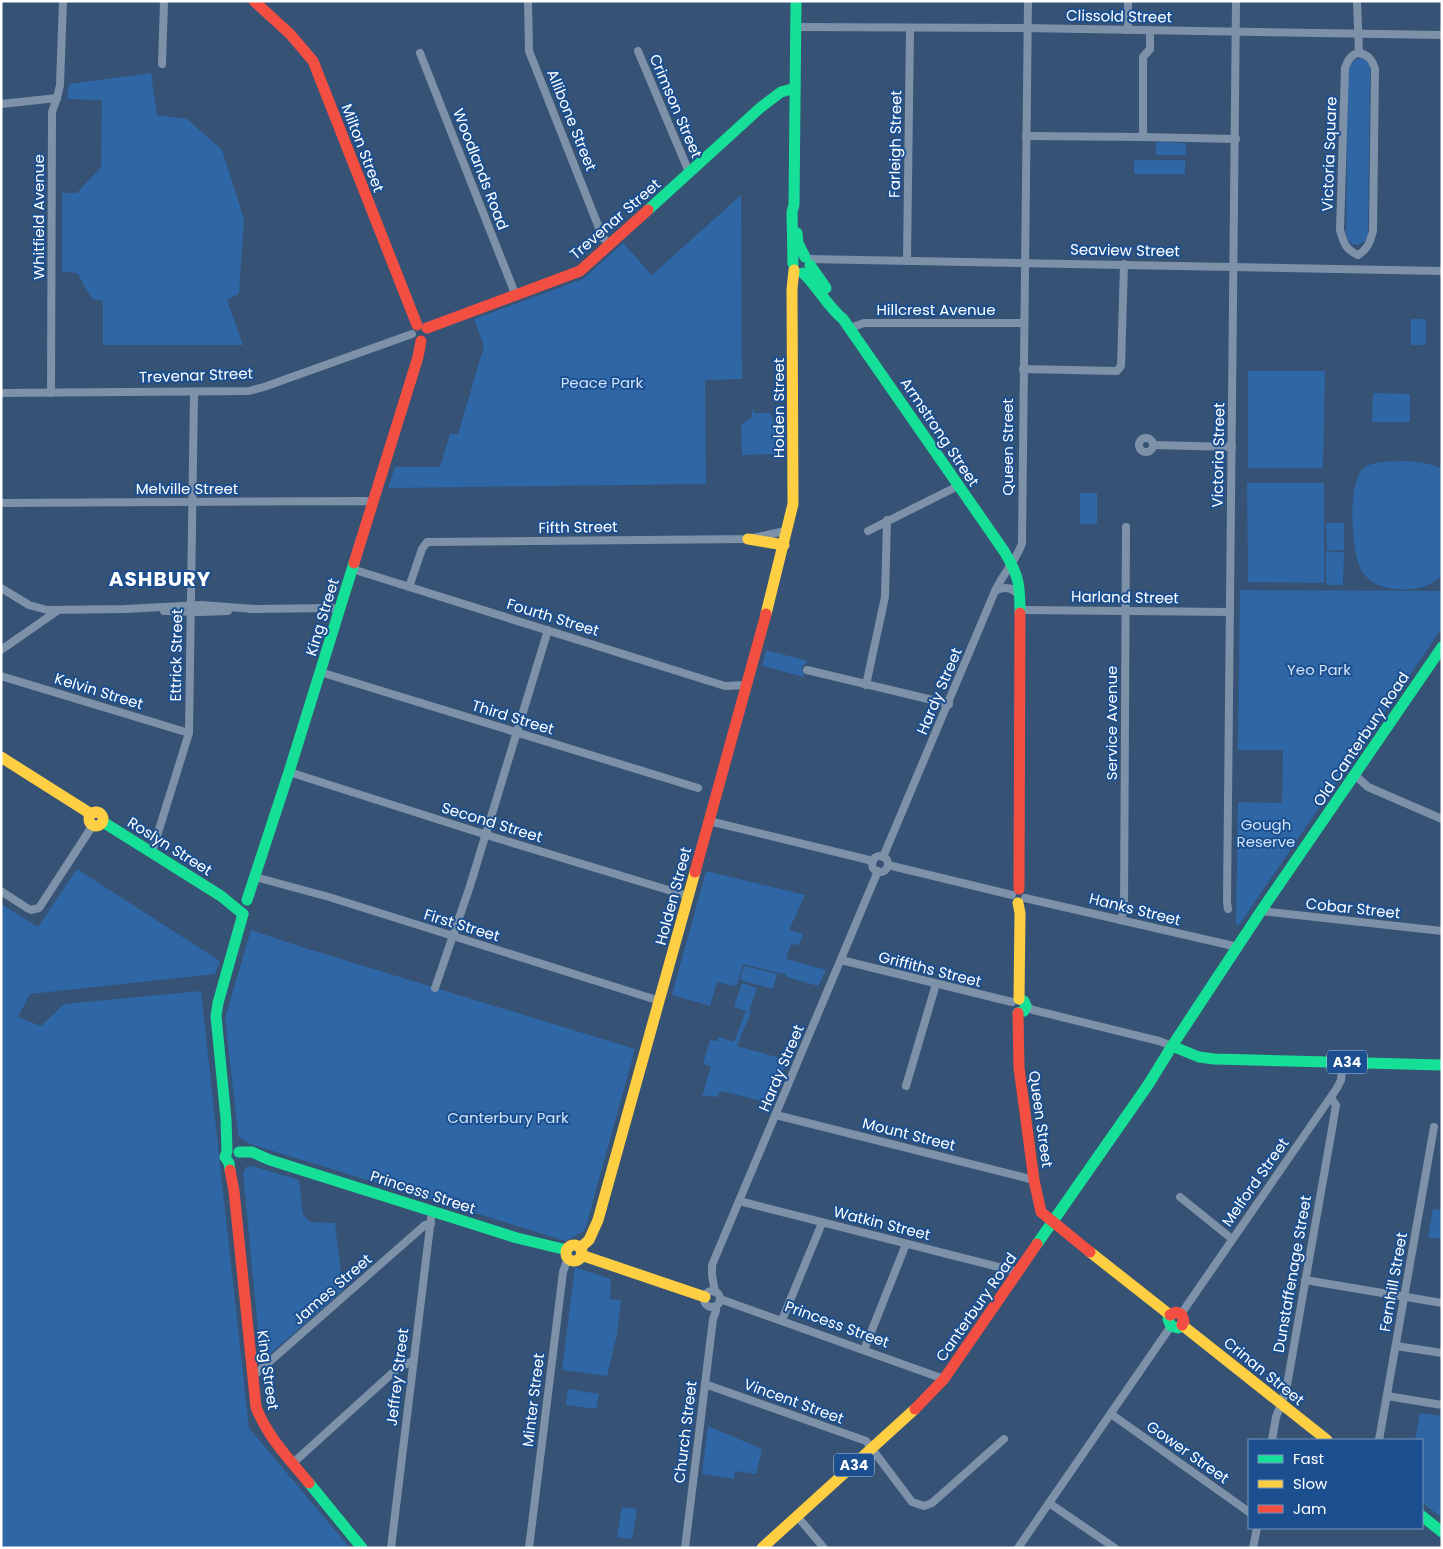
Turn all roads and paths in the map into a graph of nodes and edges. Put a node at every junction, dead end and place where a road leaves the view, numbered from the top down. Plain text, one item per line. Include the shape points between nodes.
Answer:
1 (63, 1) edge
2 (164, 1) edge
3 (254, 1) edge
4 (528, 1) edge
5 (796, 1) edge
6 (1028, 1) edge
7 (1128, 1) edge
8 (1236, 1) edge
9 (1357, 1) edge
10 (796, 27) junction
11 (910, 28) junction
12 (1028, 28) junction
13 (1128, 30) junction
14 (1150, 30) junction
15 (1236, 32) junction
16 (1360, 34) junction
17 (1442, 35) edge
18 (638, 51) dead end
19 (420, 52) dead end
20 (1360, 53) junction
21 (162, 64) dead end
22 (795, 88) junction
23 (57, 98) junction
24 (1, 104) edge
25 (1026, 136) junction
26 (1142, 137) junction
27 (1236, 139) junction
28 (689, 172) junction
29 (610, 244) junction
30 (1358, 255) junction
31 (907, 260) junction
32 (1025, 263) junction
33 (1124, 264) junction
34 (802, 266) junction
35 (1234, 266) junction
36 (1358, 269) junction
37 (1442, 270) edge
38 (516, 296) junction
39 (1024, 323) junction
40 (846, 324) junction
41 (419, 332) junction
42 (1022, 369) junction
43 (51, 392) junction
44 (194, 392) junction
45 (1, 393) edge
46 (1154, 446) dead end
47 (1232, 447) junction
48 (958, 486) junction
49 (193, 502) junction
50 (373, 502) junction
51 (1, 503) edge
52 (887, 520) junction
53 (1126, 527) dead end
54 (868, 531) dead end
55 (784, 536) junction
56 (748, 539) joint
57 (1011, 563) junction
58 (352, 569) junction
59 (410, 587) junction
60 (1, 588) edge
61 (995, 590) junction
62 (1020, 598) junction
63 (191, 609) junction
64 (57, 610) junction
65 (340, 610) junction
66 (1021, 610) junction
67 (1125, 611) junction
68 (1230, 612) junction
69 (548, 630) junction
70 (1442, 647) edge
71 (1, 650) edge
72 (1437, 663) edge
73 (807, 670) dead end
74 (320, 672) junction
75 (1, 676) edge
76 (747, 685) junction
77 (866, 685) junction
78 (948, 704) junction
79 (188, 733) junction
80 (517, 733) junction
81 (1, 757) edge
82 (289, 772) junction
83 (1355, 775) junction
84 (698, 788) dead end
85 (1440, 816) edge
86 (96, 820) junction
87 (709, 821) junction
88 (486, 835) junction
89 (152, 852) junction
90 (884, 857) junction
91 (873, 861) junction
92 (888, 864) junction
93 (878, 871) junction
94 (255, 876) junction
95 (1, 891) edge
96 (688, 896) junction
97 (1018, 896) junction
98 (242, 907) junction
99 (1228, 909) dead end
100 (1262, 911) junction
101 (1120, 920) junction
102 (1442, 931) edge
103 (453, 937) junction
104 (1238, 947) junction
105 (841, 960) junction
106 (936, 984) junction
107 (436, 988) dead end
108 (660, 1001) junction
109 (1019, 1005) junction
110 (1172, 1046) junction
111 (1343, 1062) junction
112 (1442, 1065) edge
113 (906, 1086) dead end
114 (1329, 1100) junction
115 (776, 1114) junction
116 (1314, 1122) junction
117 (1434, 1128) dead end
118 (1332, 1129) junction
119 (235, 1156) junction
120 (1034, 1180) junction
121 (1180, 1197) dead end
122 (738, 1201) junction
123 (432, 1210) junction
124 (1052, 1222) junction
125 (822, 1223) junction
126 (431, 1224) junction
127 (1232, 1239) junction
128 (906, 1244) junction
129 (581, 1251) junction
130 (567, 1254) junction
131 (1018, 1272) junction
132 (1305, 1280) junction
133 (1405, 1296) junction
134 (712, 1299) junction
135 (1442, 1303) edge
136 (782, 1320) junction
137 (1176, 1320) junction
138 (1396, 1346) junction
139 (864, 1350) junction
140 (1442, 1354) edge
141 (413, 1361) junction
142 (252, 1377) junction
143 (944, 1379) junction
144 (705, 1384) junction
145 (1387, 1396) junction
146 (1281, 1404) junction
147 (1442, 1405) edge
148 (1110, 1414) junction
149 (1004, 1439) dead end
150 (1272, 1439) edge
151 (1326, 1439) edge
152 (1379, 1439) edge
153 (871, 1448) junction
154 (293, 1462) junction
155 (1049, 1503) junction
156 (1248, 1511) edge
157 (797, 1516) junction
158 (1423, 1517) edge
159 (1257, 1529) edge
160 (1442, 1532) edge
161 (362, 1548) edge
162 (391, 1548) edge
163 (529, 1548) edge
164 (685, 1548) edge
165 (762, 1548) edge
166 (824, 1548) edge
167 (1018, 1548) edge
168 (1115, 1548) edge
169 (1254, 1548) edge

1 - 23 street, Whitfield Avenue
2 - 21 street
3 - 41 main road, Milton Street via 290,34 313,61
4 - 29 street, Allibone Street via 529,51 603,238
5 - 10 main road, Holden Street
6 - 12 street, Queen Street
7 - 13 street
8 - 15 street, Victoria Street
9 - 16 street
10 - 11 street, Clissold Street
10 - 22 main road, Holden Street
11 - 12 street, Clissold Street
11 - 31 street, Farleigh Street
12 - 13 street, Clissold Street
12 - 25 street, Queen Street
13 - 14 street, Clissold Street
14 - 15 street, Clissold Street
14 - 26 street via 1150,49 1143,57
15 - 16 street, Clissold Street
15 - 27 street, Victoria Street
16 - 17 street, Clissold Street
16 - 20 street
18 - 28 street, Crimson Street
19 - 38 street, Woodlands Road
20 - 30 street via 1372,60 1375,69 1375,151 1373,231 1365,251
20 - 30 street, Victoria Square via 1349,59 1345,68 1340,230 1349,251
22 - 28 main road, Trevenar Street via 776,95
22 - 34 main road, Holden Street via 792,212
23 - 24 street
23 - 43 street, Whitfield Avenue via 52,112
25 - 26 street
25 - 32 street, Queen Street
26 - 27 street
27 - 35 street, Victoria Street
28 - 29 main road, Trevenar Street
29 - 38 main road, Trevenar Street via 580,271
30 - 36 street
31 - 32 street, Seaview Street
31 - 34 street, Seaview Street via 825,259
32 - 33 street, Seaview Street
32 - 39 street, Queen Street
33 - 35 street, Seaview Street
33 - 42 street via 1121,366 1117,371
34 - 40 main road, Armstrong Street via 842,311
34 - 55 main road, Holden Street via 797,292 799,492 798,504
35 - 36 street, Seaview Street
35 - 47 street, Victoria Street
36 - 37 street, Seaview Street
38 - 41 main road, Trevenar Street
39 - 40 street, Hillcrest Avenue
39 - 42 street, Queen Street
40 - 48 main road, Armstrong Street
41 - 44 street, Trevenar Street via 257,390
41 - 50 main road, King Street via 418,357
42 - 57 street, Queen Street via 1022,543
43 - 44 street, Trevenar Street
43 - 45 street, Trevenar Street
44 - 49 street, Ettrick Street
46 - 47 street
47 - 68 street, Victoria Street
48 - 52 street
48 - 57 main road, Armstrong Street
49 - 50 street, Melville Street
49 - 51 street, Melville Street
49 - 63 street, Ettrick Street
50 - 58 main road, King Street
52 - 54 street
52 - 77 street via 885,597
53 - 67 street, Service Avenue
55 - 56 main road
55 - 76 main road, Holden Street
56 - 59 street, Fifth Street via 427,542
57 - 61 street, Hardy Street
57 - 62 main road, Queen Street via 1018,580
58 - 59 street, Fourth Street
58 - 65 main road, King Street
59 - 69 street, Fourth Street
60 - 64 street via 34,608
61 - 62 street via 1012,589
61 - 78 street, Hardy Street
62 - 66 main road, Queen Street
63 - 64 street
63 - 65 street
63 - 79 street, Ettrick Street
64 - 71 street
65 - 74 main road, King Street
66 - 67 street, Harland Street
66 - 97 main road, Queen Street
67 - 68 street, Harland Street
67 - 101 street, Service Avenue via 1124,911
68 - 99 street, Victoria Street
69 - 76 street, Fourth Street via 725,686
69 - 80 street
70 - 72 main road, Old Canterbury Road
72 - 83 main road, Old Canterbury Road
73 - 77 street
74 - 80 street, Third Street
74 - 82 main road, King Street
75 - 79 street, Kelvin Street
76 - 87 main road, Holden Street
77 - 78 street
78 - 90 street, Hardy Street
79 - 89 street, Ettrick Street
80 - 84 street, Third Street
80 - 88 street
81 - 86 main road, Roslyn Street
82 - 88 street, Second Street
82 - 94 main road, King Street
83 - 85 street via 1368,787
83 - 100 main road, Old Canterbury Road
86 - 89 main road, Roslyn Street
86 - 95 street via 39,908 27,908
87 - 91 street
87 - 96 main road, Holden Street
88 - 96 street, Second Street
88 - 103 street
89 - 98 main road, Roslyn Street
90 - 91 street
90 - 92 street
91 - 93 street
92 - 93 street via 883,871
92 - 97 street, Hanks Street
93 - 105 street, Hardy Street
94 - 98 main road, King Street
94 - 103 street, First Street
96 - 108 main road, Holden Street
97 - 101 street, Hanks Street
97 - 109 main road, Queen Street
98 - 119 main road, King Street via 216,1009 226,1119
100 - 102 street, Cobar Street
100 - 104 main road, Old Canterbury Road
101 - 104 street, Hanks Street
103 - 107 street
103 - 108 street, First Street
104 - 110 main road, Old Canterbury Road
105 - 106 street, Griffiths Street
105 - 115 street, Hardy Street
106 - 109 street, Griffiths Street
106 - 113 street
108 - 129 main road, Holden Street via 594,1231
109 - 110 street, Griffiths Street
109 - 120 main road, Queen Street via 1018,1068
110 - 111 main road, A34 via 1214,1059
110 - 124 main road, Canterbury Road / A34
111 - 112 main road, A34
111 - 114 street, Melford Street via 1339,1084
114 - 116 street, Melford Street
114 - 118 street, Dunstaffenage Street via 1336,1105
115 - 120 street, Mount Street
115 - 122 street, Hardy Street
116 - 118 street via 1325,1121
116 - 127 street, Melford Street
117 - 133 street, Fernhill Street
118 - 132 street, Dunstaffenage Street
119 - 123 main road, Princess Street via 270,1160
119 - 142 main road, King Street via 234,1191
120 - 124 main road, Queen Street via 1041,1212
121 - 127 street
122 - 125 street, Watkin Street
122 - 134 street, Hardy Street via 712,1265
123 - 126 street, Jeffrey Street
123 - 130 main road, Princess Street
124 - 131 main road, Canterbury Road / A34
124 - 137 main road, Crinan Street
125 - 128 street, Watkin Street
125 - 136 street
126 - 141 street, Jeffrey Street
126 - 142 street, James Street via 424,1225
127 - 137 street, Melford Street
128 - 131 street, Watkin Street
128 - 139 street
129 - 130 main road via 574,1246
129 - 134 main road, Princess Street
130 - 163 street, Minter Street
131 - 143 main road, Canterbury Road / A34
132 - 133 street
132 - 146 street, Dunstaffenage Street
133 - 135 street
133 - 138 street, Fernhill Street
134 - 136 street, Princess Street
134 - 144 street, Church Street via 713,1319
136 - 139 street, Princess Street
137 - 146 main road, Crinan Street
137 - 148 street, Melford Street
138 - 140 street
138 - 145 street, Fernhill Street
139 - 143 street, Princess Street
141 - 154 street via 399,1367
141 - 162 street, Jeffrey Street
142 - 154 main road, King Street via 262,1423
143 - 153 main road, Canterbury Road / A34
144 - 153 street, Vincent Street via 866,1441
144 - 164 street, Church Street
145 - 147 street
145 - 152 street, Fernhill Street
146 - 150 street, Dunstaffenage Street
146 - 151 main road, Crinan Street
148 - 155 street, Melford Street
148 - 156 street, Gower Street
149 - 153 street via 932,1503 924,1506 908,1498
153 - 157 main road, Canterbury Road / A34
154 - 161 main road, King Street
155 - 167 street, Melford Street
155 - 168 street
157 - 165 main road, Canterbury Road / A34
157 - 166 street
158 - 160 main road
159 - 169 street

